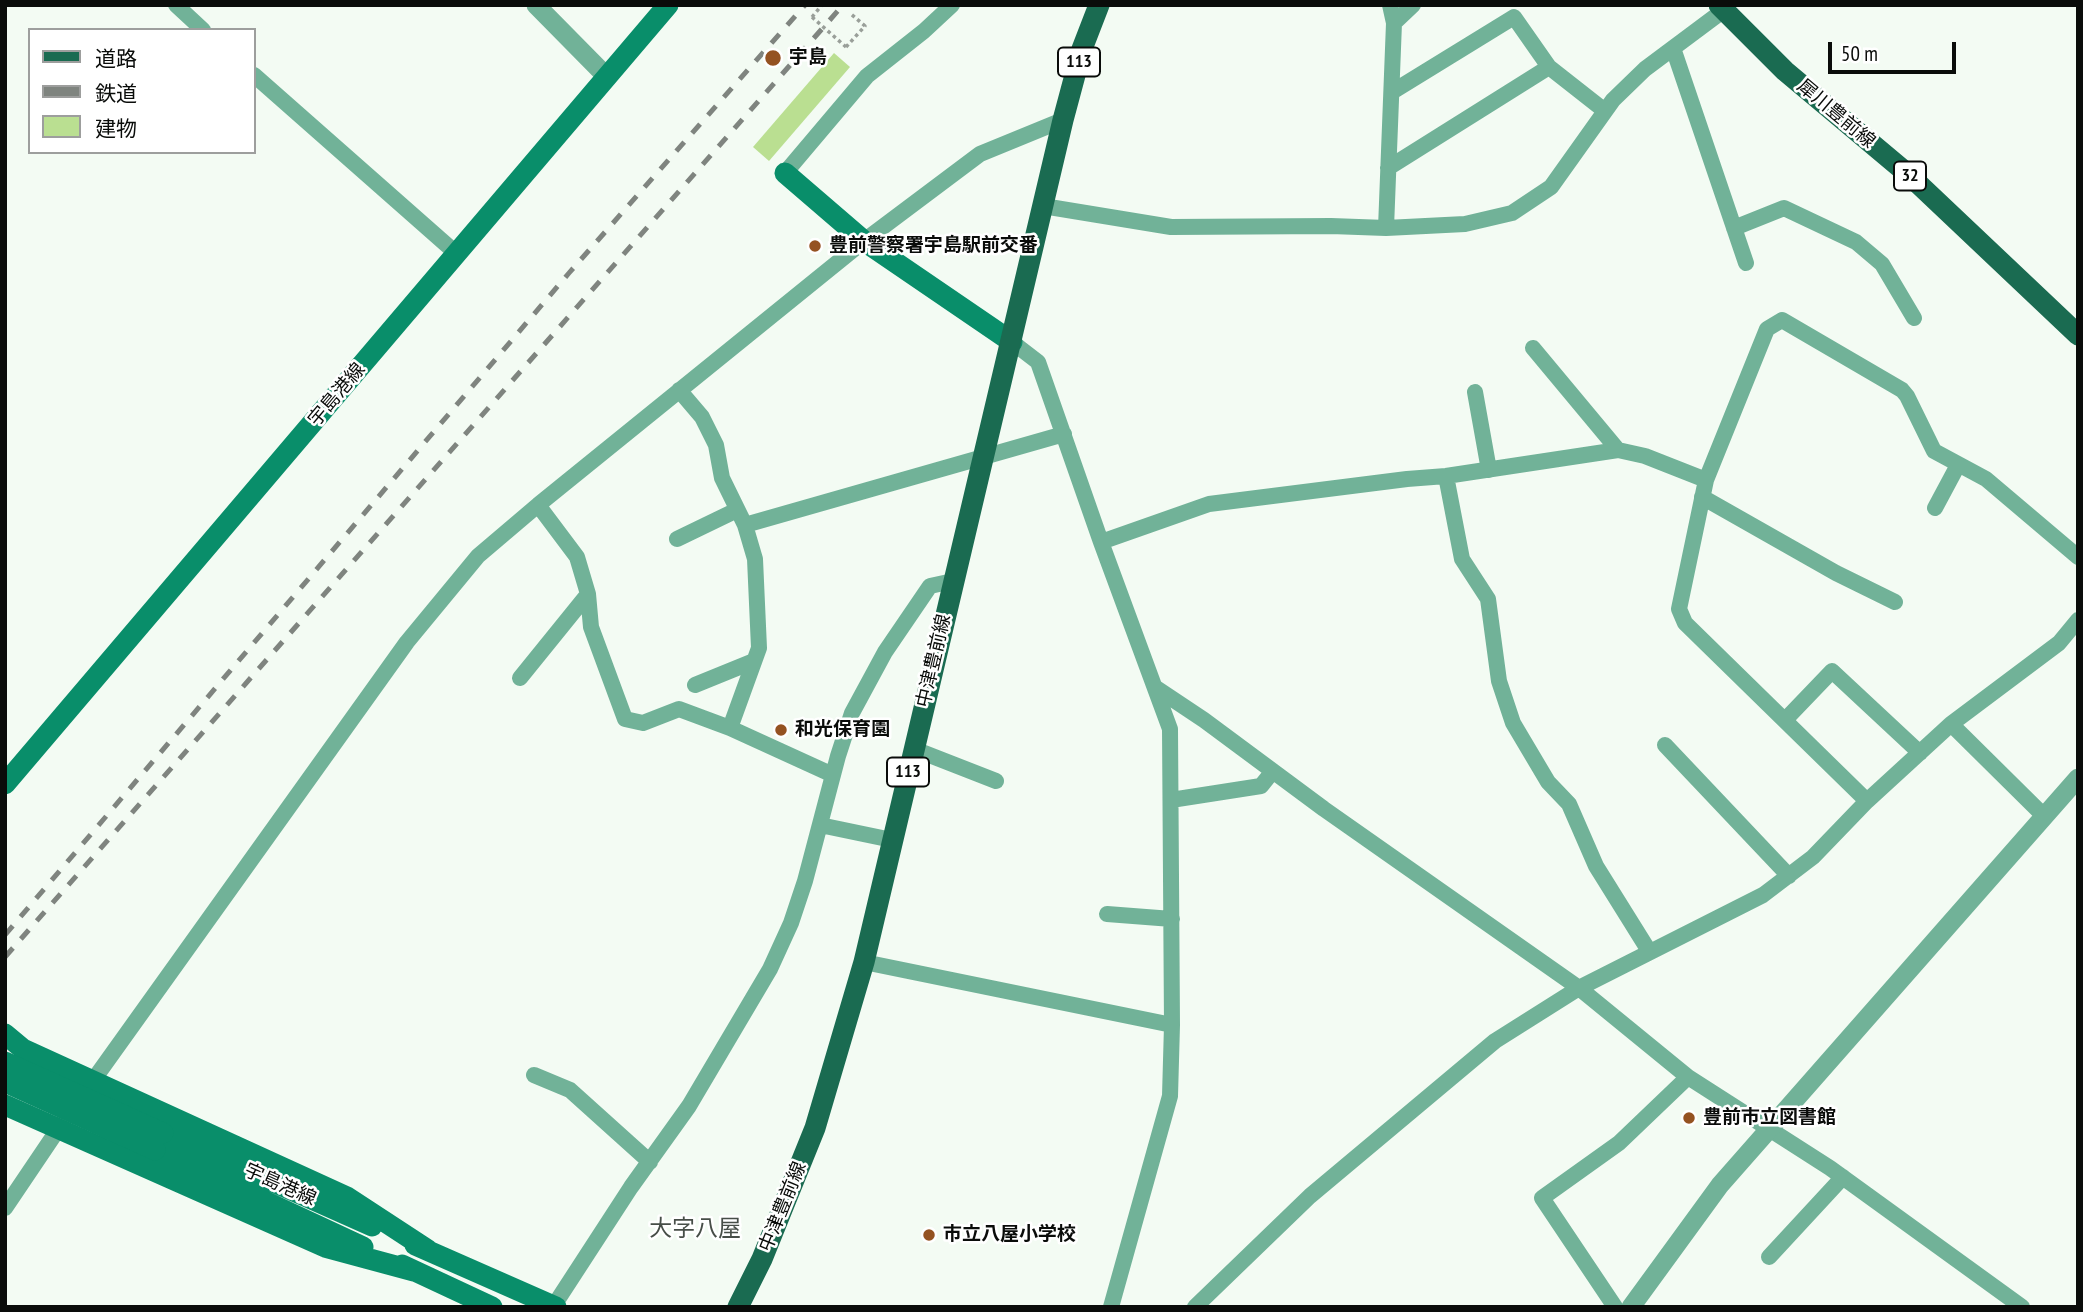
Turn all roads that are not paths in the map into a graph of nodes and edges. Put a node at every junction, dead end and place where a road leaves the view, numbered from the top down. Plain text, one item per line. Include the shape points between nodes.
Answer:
1 (176, 5) edge
2 (536, 5) edge
3 (668, 5) edge
4 (951, 5) edge
5 (1099, 5) edge
6 (1390, 5) edge
7 (1413, 5) edge
8 (1722, 8) edge
9 (1512, 11) edge
10 (1394, 23) junction
11 (201, 28) edge
12 (1673, 48) junction
13 (1549, 67) junction
14 (606, 76) junction
15 (256, 77) edge
16 (1392, 92) junction
17 (1605, 111) junction
18 (1063, 120) junction
19 (1388, 168) junction
20 (785, 173) joint
21 (1043, 206) junction
22 (1386, 228) junction
23 (1734, 228) junction
24 (864, 241) junction
25 (457, 254) junction
26 (1746, 263) dead end
27 (1914, 317) dead end
28 (2078, 335) edge
29 (1012, 342) junction
30 (1533, 348) dead end
31 (679, 390) junction
32 (1475, 392) dead end
33 (1064, 434) junction
34 (1618, 450) junction
35 (982, 458) junction
36 (1958, 465) junction
37 (1489, 470) junction
38 (1446, 476) junction
39 (1706, 480) junction
40 (1702, 498) junction
41 (538, 505) junction
42 (1935, 508) dead end
43 (737, 510) junction
44 (745, 526) junction
45 (677, 539) dead end
46 (1101, 542) junction
47 (2078, 557) edge
48 (953, 581) junction
49 (588, 594) junction
50 (1895, 601) dead end
51 (2078, 620) edge
52 (754, 661) junction
53 (520, 678) dead end
54 (695, 685) dead end
55 (1156, 688) junction
56 (1784, 720) junction
57 (1951, 724) junction
58 (730, 728) junction
59 (1665, 745) dead end
60 (914, 749) junction
61 (1920, 753) junction
62 (1273, 771) junction
63 (833, 775) junction
64 (2078, 778) edge
65 (996, 780) dead end
66 (5, 784) edge
67 (1171, 800) junction
68 (1867, 801) junction
69 (2044, 816) junction
70 (820, 825) junction
71 (892, 840) junction
72 (1789, 876) junction
73 (1107, 915) dead end
74 (1172, 919) junction
75 (1649, 951) junction
76 (864, 962) junction
77 (1579, 988) junction
78 (1172, 1025) junction
79 (5, 1034) edge
80 (5, 1062) edge
81 (534, 1075) dead end
82 (1688, 1077) junction
83 (93, 1080) junction
84 (5, 1082) edge
85 (5, 1105) edge
86 (59, 1128) junction
87 (1769, 1128) junction
88 (159, 1141) junction
89 (650, 1162) junction
90 (1843, 1177) junction
91 (5, 1208) edge
92 (428, 1250) junction
93 (1769, 1257) dead end
94 (414, 1271) junction
95 (1201, 1305) edge
96 (1631, 1305) edge
97 (555, 1306) edge
98 (492, 1307) edge
99 (738, 1307) edge
100 (1111, 1307) edge
101 (2022, 1307) edge

1 - 11 street
2 - 14 street
3 - 14 main road, 宇島港線
4 - 20 street via 866,76
5 - 18 main road, 中津豊前線 / 113
6 - 10 street
7 - 10 street
8 - 12 street
8 - 28 main road, 犀川豊前線 / 32 via 1785,71 1909,176
9 - 13 street
9 - 16 street
10 - 16 street
12 - 17 street via 1645,69
12 - 23 street
13 - 17 street
13 - 19 street
14 - 25 main road, 宇島港線
15 - 25 street
16 - 19 street
17 - 22 street via 1551,187 1512,213 1465,224
18 - 21 main road, 中津豊前線 / 113
18 - 24 street via 980,155
19 - 22 street
20 - 24 main road
21 - 22 street via 1171,227
21 - 29 main road, 中津豊前線 / 113
23 - 26 street
23 - 27 street via 1784,208 1856,242 1882,264
24 - 29 main road
24 - 31 street
25 - 66 main road, 宇島港線
29 - 33 street via 1038,362
29 - 35 main road, 中津豊前線 / 113
30 - 34 street
31 - 41 street
31 - 43 street via 702,416
32 - 37 street
33 - 35 street
33 - 46 street
34 - 37 street
34 - 39 street
35 - 44 street
35 - 48 main road, 中津豊前線 / 113
36 - 39 street via 1934,451 1902,390 1782,320 1767,329
36 - 42 street
36 - 47 street via 1986,480
37 - 38 street
38 - 46 street via 1209,504
38 - 75 street via 1462,559 1488,599 1499,681 1513,723 1548,782 1569,804 1596,866
39 - 40 street
40 - 50 street
40 - 56 street via 1679,609 1685,623
41 - 49 street via 577,557
41 - 83 street via 478,556 407,642
43 - 44 street
43 - 45 street
44 - 52 street via 755,559 759,648
46 - 55 street
48 - 60 main road, 中津豊前線 / 113
48 - 63 street via 929,586 885,652 852,713
49 - 53 street
49 - 58 street via 591,628 625,719 643,723 679,709
51 - 57 street via 2059,643
52 - 54 street
52 - 58 street
55 - 62 street
55 - 67 street via 1170,729
56 - 61 street via 1832,671
56 - 68 street
57 - 61 street
57 - 69 street
58 - 63 street
59 - 72 street
60 - 65 street
60 - 71 main road, 中津豊前線 / 113
61 - 68 street
62 - 67 street via 1261,786
62 - 77 street
63 - 70 street
64 - 69 street
67 - 74 street
68 - 72 street via 1813,858
69 - 87 street
70 - 71 street
70 - 89 street via 805,881 770,969 689,1106
71 - 76 main road, 中津豊前線 / 113
72 - 75 street via 1763,895
73 - 74 street
74 - 78 street
75 - 77 street
76 - 78 street
76 - 99 main road, 中津豊前線 / 113 via 815,1128
77 - 82 street
77 - 95 street via 1495,1041 1310,1196
78 - 100 street via 1170,1096
79 - 83 main road via 23,1049
80 - 88 main road, 宇島港線, bridge
81 - 89 street via 570,1090
82 - 87 street
82 - 96 street via 1619,1143 1542,1198
83 - 86 street
83 - 92 main road via 347,1197
84 - 88 main road, 宇島港線, bridge
85 - 86 main road
86 - 91 street
86 - 94 main road via 324,1247
87 - 90 street
87 - 96 street via 1720,1185
88 - 92 main road, 宇島港線
88 - 94 main road, 宇島港線
89 - 97 street
90 - 93 street
90 - 101 street
92 - 97 main road, 宇島港線
94 - 98 main road, 宇島港線

